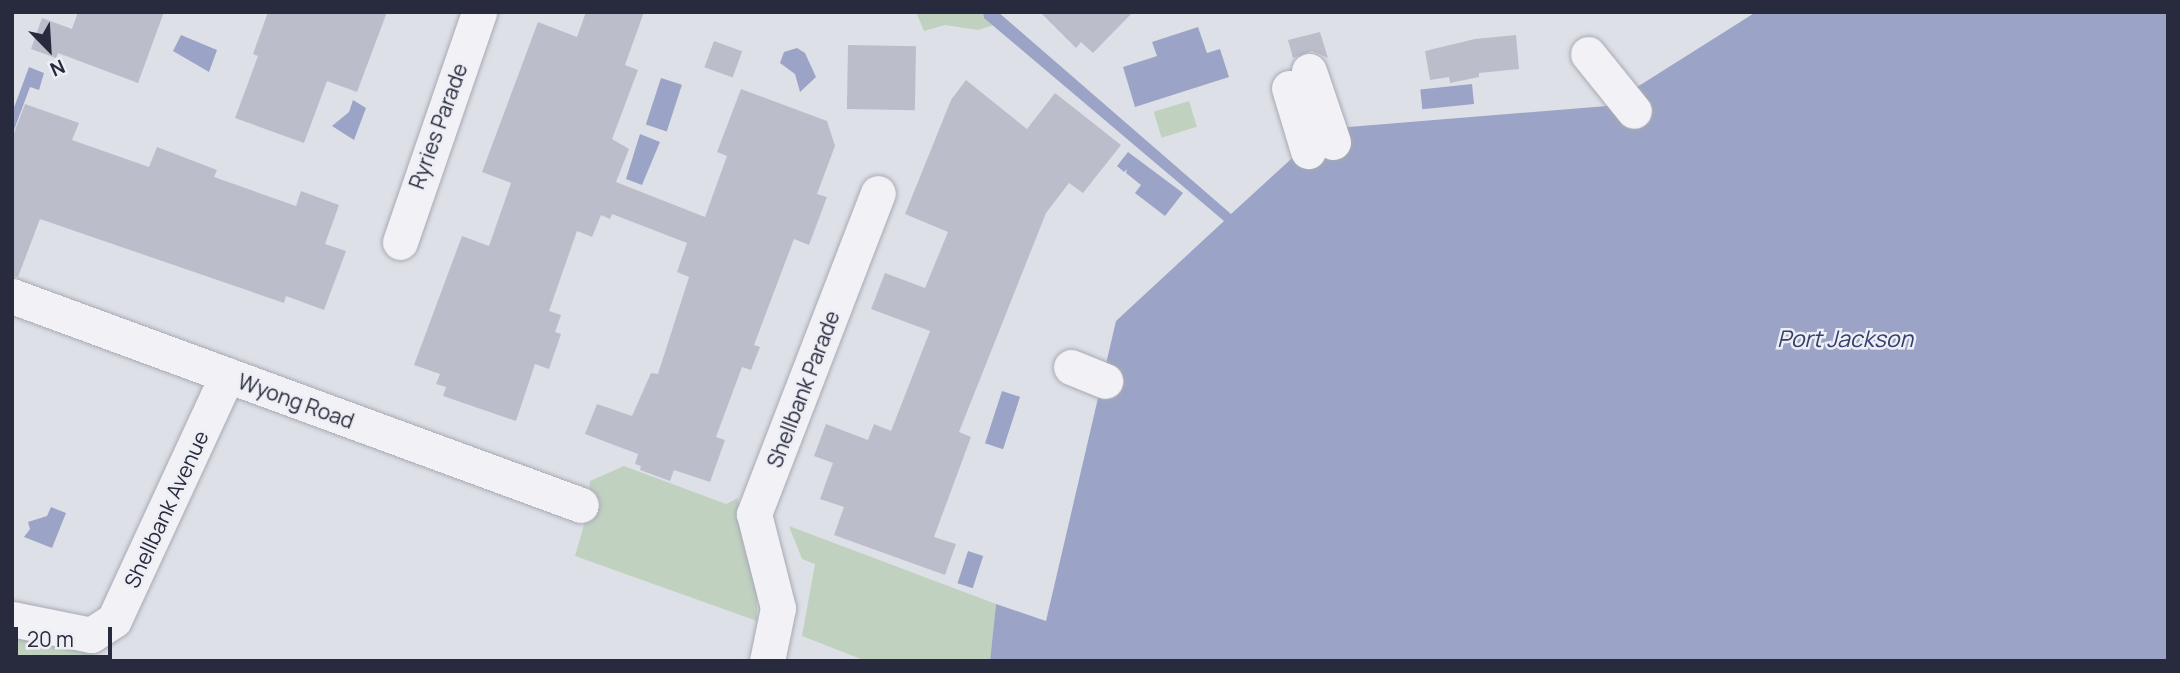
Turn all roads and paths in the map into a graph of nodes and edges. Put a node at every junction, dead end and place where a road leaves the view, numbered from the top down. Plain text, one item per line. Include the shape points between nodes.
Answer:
1 (479, 12) edge
2 (1588, 54) dead end
3 (1299, 80) dead end
4 (1634, 111) dead end
5 (1320, 146) dead end
6 (878, 193) dead end
7 (400, 242) dead end
8 (12, 296) edge
9 (1071, 367) dead end
10 (227, 375) junction
11 (1105, 381) dead end
12 (581, 505) dead end
13 (12, 619) edge
14 (766, 661) edge

1 - 7 street, Ryries Parade
2 - 4 street
3 - 5 street
6 - 14 street, Shellbank Parade via 754,514 777,587 777,620
8 - 10 street, Wyong Road
9 - 11 street
10 - 12 street, Wyong Road
10 - 13 street, Shellbank Avenue via 114,620 91,635

